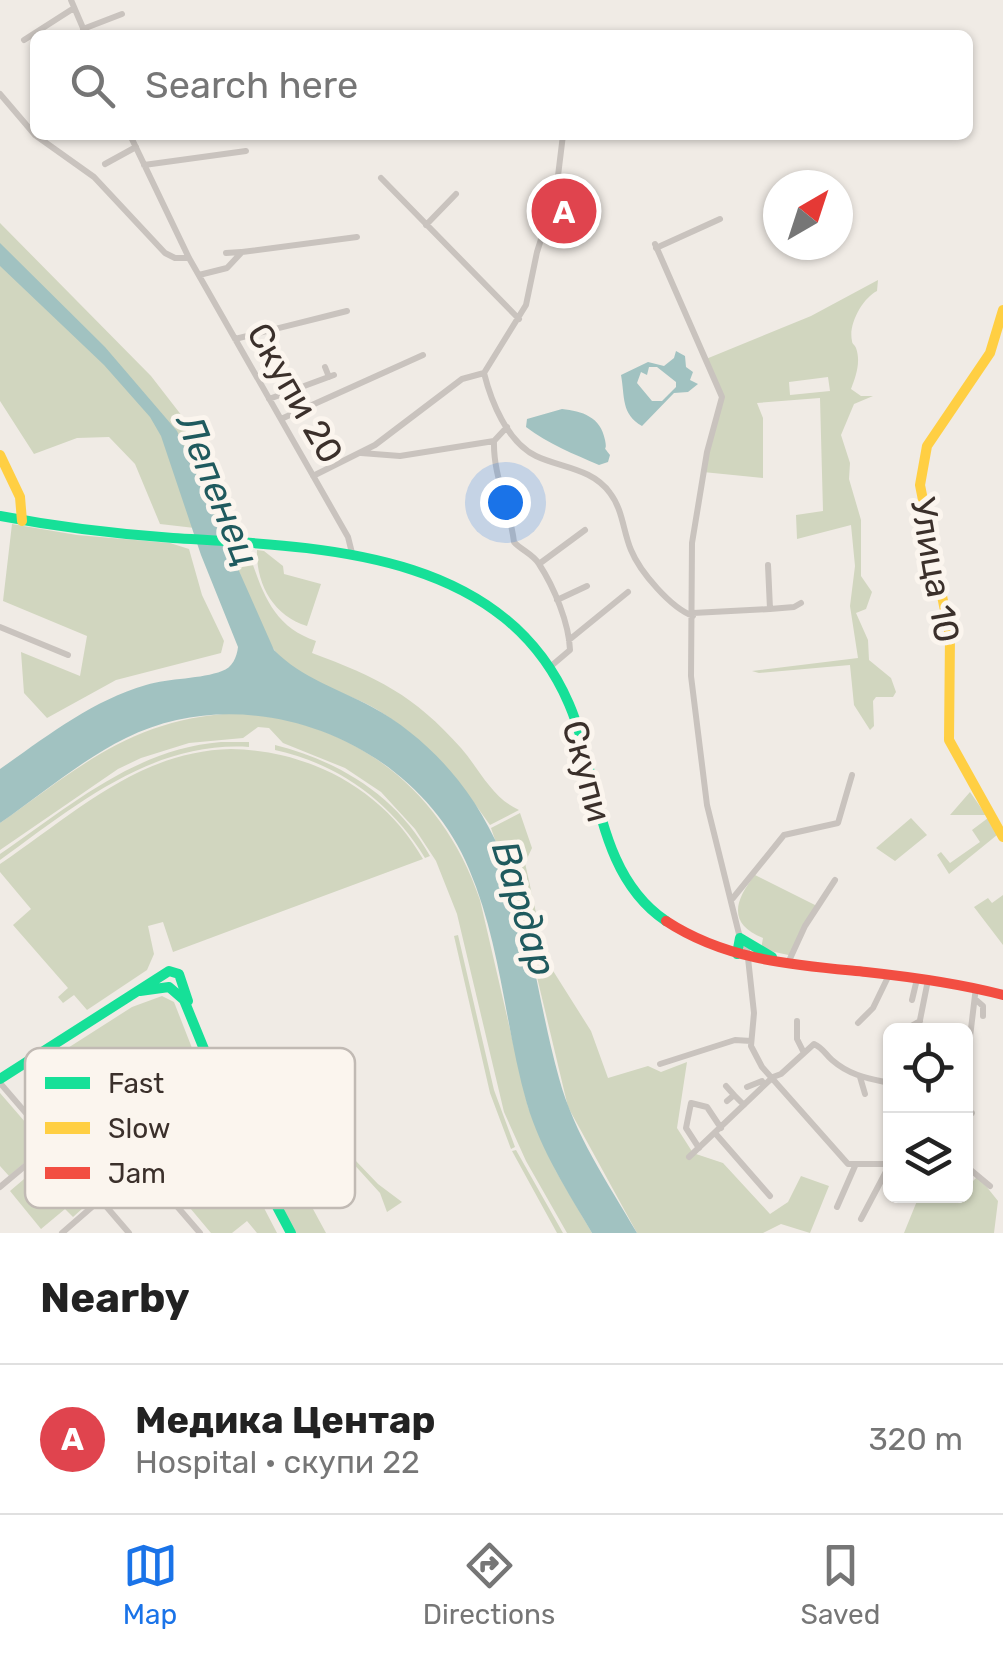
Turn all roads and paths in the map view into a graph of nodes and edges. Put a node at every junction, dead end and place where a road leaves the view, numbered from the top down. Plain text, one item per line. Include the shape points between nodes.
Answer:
1 (72, 4) edge
2 (122, 14) dead end
3 (37, 30) edge
4 (83, 30) edge
5 (88, 30) edge
6 (30, 36) edge
7 (24, 40) dead end
8 (0, 94) edge
9 (30, 129) edge
10 (42, 140) edge
11 (132, 140) edge
12 (562, 140) edge
13 (136, 147) junction
14 (246, 151) dead end
15 (105, 164) dead end
16 (144, 165) junction
17 (381, 178) dead end
18 (456, 194) dead end
19 (720, 219) dead end
20 (426, 225) junction
21 (357, 238) dead end
22 (242, 252) junction
23 (226, 254) dead end
24 (189, 258) junction
25 (198, 275) junction
26 (1003, 310) edge
27 (347, 311) dead end
28 (519, 319) junction
29 (236, 340) junction
30 (423, 355) dead end
31 (325, 367) dead end
32 (484, 373) junction
33 (269, 400) junction
34 (280, 419) junction
35 (507, 427) junction
36 (494, 441) junction
37 (360, 452) junction
38 (0, 454) edge
39 (314, 476) junction
40 (0, 516) edge
41 (22, 521) junction
42 (585, 530) dead end
43 (352, 553) junction
44 (539, 564) junction
45 (768, 566) dead end
46 (586, 586) dead end
47 (628, 592) dead end
48 (557, 600) junction
49 (801, 603) dead end
50 (770, 609) junction
51 (693, 615) junction
52 (0, 626) edge
53 (569, 640) junction
54 (68, 655) dead end
55 (550, 666) junction
56 (852, 775) dead end
57 (1003, 837) edge
58 (835, 880) dead end
59 (733, 898) junction
60 (740, 938) junction
61 (742, 955) junction
62 (786, 963) junction
63 (889, 975) junction
64 (922, 980) junction
65 (140, 991) junction
66 (975, 993) junction
67 (1003, 995) edge
68 (912, 1000) dead end
69 (191, 1014) junction
70 (984, 1016) dead end
71 (797, 1021) dead end
72 (920, 1021) joint
73 (858, 1023) dead end
74 (916, 1023) edge
75 (972, 1023) edge
76 (751, 1041) junction
77 (51, 1048) edge
78 (205, 1048) edge
79 (804, 1053) junction
80 (758, 1060) junction
81 (660, 1064) dead end
82 (25, 1065) edge
83 (788, 1068) junction
84 (772, 1077) junction
85 (860, 1077) junction
86 (0, 1081) edge
87 (883, 1081) edge
88 (762, 1084) junction
89 (726, 1086) dead end
90 (746, 1088) dead end
91 (866, 1094) dead end
92 (734, 1095) junction
93 (727, 1102) dead end
94 (744, 1105) junction
95 (25, 1111) edge
96 (718, 1131) junction
97 (699, 1148) junction
98 (689, 1158) dead end
99 (883, 1164) edge
100 (855, 1166) junction
101 (25, 1167) edge
102 (973, 1172) edge
103 (883, 1178) edge
104 (990, 1186) dead end
105 (0, 1188) edge
106 (770, 1196) dead end
107 (838, 1207) dead end
108 (91, 1208) edge
109 (107, 1208) edge
110 (179, 1208) edge
111 (278, 1208) edge
112 (861, 1220) dead end
113 (62, 1233) edge
114 (129, 1233) edge
115 (200, 1233) edge
116 (291, 1233) edge

1 - 3 street
1 - 4 street
2 - 5 street
6 - 7 street
8 - 9 street
10 - 24 street via 94,178 164,253
11 - 13 street, Скупи 20
12 - 28 street via 556,192
13 - 15 street
13 - 16 street, Скупи 20
14 - 16 street
16 - 24 street, Скупи 20
17 - 20 street
18 - 20 street
19 - 51 street via 656,246 722,397 694,524
20 - 28 street
21 - 22 street
22 - 23 street
22 - 25 street via 227,268
24 - 25 street, Скупи 20
25 - 29 street, Скупи 20
26 - 57 street, Улица 10 via 990,353 927,446 920,485 950,636 949,740
27 - 29 street
28 - 32 street
29 - 33 street, Скупи 20
30 - 34 street
31 - 33 street via 332,376
32 - 35 street
32 - 37 street via 462,379
33 - 34 street, Скупи 20
34 - 39 street, Скупи 20
35 - 36 street
35 - 51 street via 530,452 606,488 632,554 668,600
36 - 37 street via 400,456
36 - 44 street via 514,542
37 - 39 street
38 - 41 street via 20,498
39 - 43 street, Скупи 20
40 - 41 street, Скупи
41 - 43 street, Скупи
42 - 44 street
43 - 55 street, Скупи via 472,596 521,632
44 - 48 street
45 - 50 street
46 - 48 street
47 - 53 street
48 - 53 street
49 - 50 street
50 - 51 street
51 - 59 street via 692,676 708,805
52 - 54 street
53 - 55 street via 570,650
55 - 61 street, Скупи via 576,721 600,820 622,873 668,922
56 - 59 street via 838,823 785,834
58 - 62 street
59 - 60 street
60 - 61 street
60 - 62 street
61 - 62 street, Скупи
61 - 76 street via 754,1007
62 - 63 street, Скупи
63 - 64 street, Скупи
63 - 73 street
64 - 66 street, Скупи
64 - 68 street
64 - 72 street
65 - 69 street via 173,988
65 - 69 street via 176,971
65 - 77 street
66 - 67 street, Скупи
66 - 70 street
66 - 75 street
69 - 78 street
71 - 79 street
72 - 74 street
76 - 80 street
76 - 81 street via 734,1040
79 - 83 street
79 - 85 street via 819,1045
80 - 83 street
80 - 84 street
80 - 88 street
82 - 86 street
83 - 84 street
84 - 88 street
84 - 100 street
85 - 87 street
85 - 91 street
86 - 95 street
88 - 90 street
88 - 94 street
89 - 92 street
92 - 93 street
92 - 94 street
94 - 96 street
96 - 97 street
96 - 97 street via 706,1107 692,1102 686,1128
96 - 106 street
97 - 98 street
99 - 100 street
100 - 107 street
101 - 105 street
102 - 104 street
103 - 112 street
108 - 113 street
109 - 114 street
110 - 115 street
111 - 116 street

